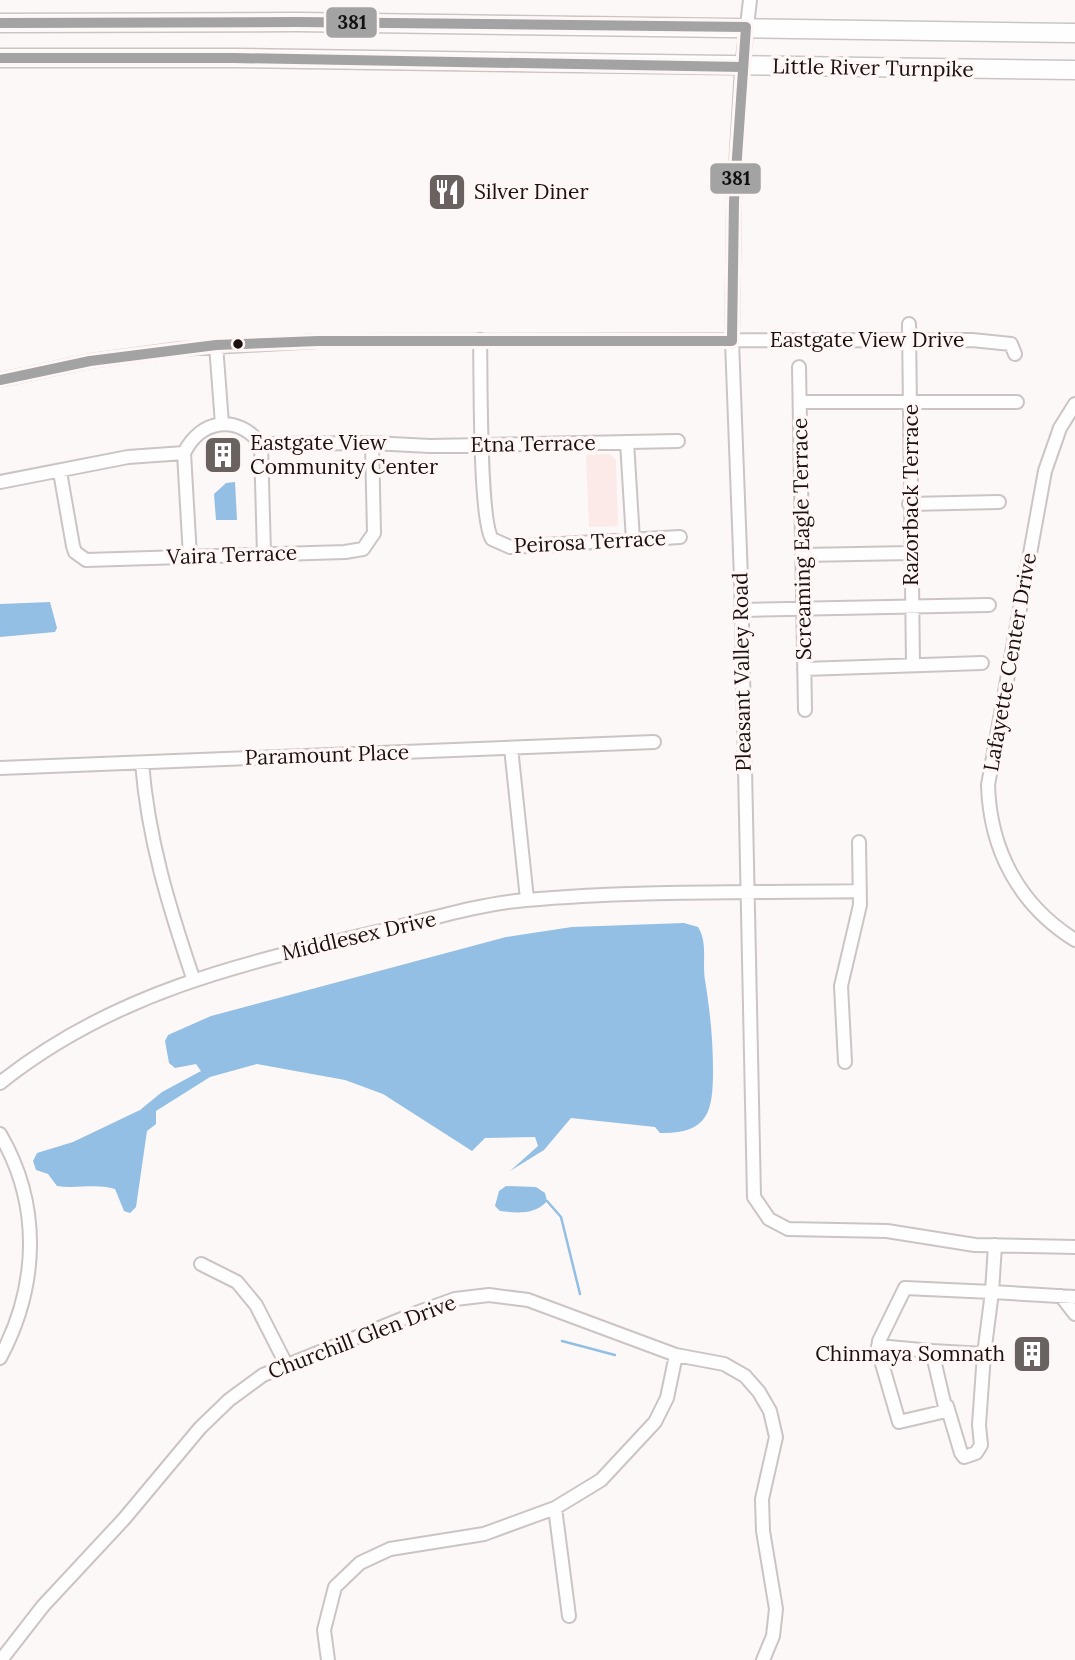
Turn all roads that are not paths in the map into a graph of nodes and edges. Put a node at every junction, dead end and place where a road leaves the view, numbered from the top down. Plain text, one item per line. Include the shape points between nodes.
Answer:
1 (750, 0) edge
2 (0, 23) edge
3 (746, 27) junction
4 (1075, 33) edge
5 (0, 58) edge
6 (742, 67) junction
7 (1075, 70) edge
8 (909, 324) dead end
9 (480, 340) junction
10 (732, 341) junction
11 (909, 341) junction
12 (216, 345) junction
13 (1015, 354) dead end
14 (799, 367) dead end
15 (0, 380) edge
16 (800, 402) junction
17 (910, 402) junction
18 (1017, 402) dead end
19 (1075, 404) edge
20 (222, 424) junction
21 (678, 441) dead end
22 (626, 442) junction
23 (372, 443) junction
24 (261, 444) junction
25 (483, 445) junction
26 (184, 453) junction
27 (60, 472) junction
28 (0, 482) edge
29 (999, 502) dead end
30 (909, 504) junction
31 (680, 537) dead end
32 (633, 540) junction
33 (910, 553) junction
34 (264, 554) junction
35 (803, 555) junction
36 (190, 557) junction
37 (989, 605) dead end
38 (912, 608) junction
39 (742, 610) junction
40 (803, 611) junction
41 (982, 663) dead end
42 (913, 666) junction
43 (804, 670) junction
44 (805, 710) dead end
45 (654, 742) dead end
46 (511, 748) junction
47 (142, 763) junction
48 (0, 768) edge
49 (859, 842) dead end
50 (860, 891) junction
51 (747, 894) junction
52 (527, 900) junction
53 (1075, 940) edge
54 (193, 978) junction
55 (845, 1062) dead end
56 (0, 1083) edge
57 (0, 1135) edge
58 (995, 1245) junction
59 (1075, 1247) edge
60 (201, 1264) dead end
61 (992, 1292) junction
62 (1061, 1296) junction
63 (1075, 1297) edge
64 (1075, 1314) edge
65 (878, 1346) junction
66 (932, 1351) junction
67 (984, 1354) junction
68 (676, 1355) junction
69 (0, 1358) edge
70 (287, 1366) junction
71 (947, 1405) junction
72 (555, 1508) junction
73 (569, 1616) dead end
74 (0, 1639) edge
75 (10, 1649) junction
76 (1, 1660) edge
77 (328, 1660) edge
78 (763, 1660) edge

1 - 3 street, Pleasant Valley Road
2 - 3 highway, Little River Turnpike
3 - 4 highway, Little River Turnpike
3 - 6 street, Pleasant Valley Road
5 - 6 highway, Little River Turnpike
6 - 7 highway, Little River Turnpike
6 - 10 street, Pleasant Valley Road
8 - 11 street, Razorback Terrace
9 - 10 street, Eastgate View Drive
9 - 12 street, Eastgate View Drive
9 - 25 street, Peirosa Terrace
10 - 11 street, Eastgate View Drive
10 - 39 street, Pleasant Valley Road
11 - 13 street, Eastgate View Drive via 1000,341 1011,344
11 - 17 street, Razorback Terrace
12 - 15 street, Eastgate View Drive via 90,361
12 - 20 street
14 - 16 street, Screaming Eagle Terrace
16 - 17 street
16 - 35 street, Screaming Eagle Terrace
17 - 18 street
17 - 30 street, Razorback Terrace
19 - 53 street, Lafayette Center Drive via 1056,436 1045,471 988,785 992,825 1010,873 1033,906
20 - 24 street via 243,428
20 - 26 street via 199,432
21 - 22 street, Etna Terrace
22 - 25 street, Etna Terrace
22 - 32 street
23 - 24 street, Etna Terrace
23 - 25 street, Etna Terrace
23 - 34 street, Vaira Terrace via 374,533 368,545 345,552
24 - 34 street
25 - 32 street, Peirosa Terrace via 487,527 497,543 510,547
26 - 27 street via 128,457
26 - 36 street
27 - 28 street
27 - 36 street, Vaira Terrace via 73,546 82,558
29 - 30 street
30 - 33 street, Razorback Terrace
31 - 32 street, Peirosa Terrace
33 - 35 street
33 - 38 street, Razorback Terrace
34 - 36 street, Vaira Terrace
35 - 40 street, Screaming Eagle Terrace
37 - 38 street
38 - 40 street
38 - 42 street, Razorback Terrace
39 - 40 street
39 - 51 street, Pleasant Valley Road
40 - 43 street, Screaming Eagle Terrace
41 - 42 street
42 - 43 street
43 - 44 street, Screaming Eagle Terrace
45 - 46 street, Paramount Place
46 - 47 street, Paramount Place
46 - 52 street
47 - 48 street, Paramount Place
47 - 54 street via 158,871
49 - 50 street
50 - 51 street, Middlesex Drive
50 - 55 street via 841,986
51 - 52 street, Middlesex Drive
51 - 58 street, Pleasant Valley Road via 754,1197 769,1219 788,1229 887,1231 951,1243
52 - 54 street, Middlesex Drive
54 - 56 street, Middlesex Drive via 85,1027
57 - 69 street via 24,1190 31,1235 24,1299
58 - 59 street, Pleasant Valley Road
58 - 61 street
60 - 70 street via 237,1282 256,1305
61 - 62 street
61 - 65 street via 905,1288
61 - 67 street
62 - 63 street
62 - 64 street
65 - 66 street
65 - 71 street via 899,1422 946,1411
66 - 67 street
66 - 71 street
67 - 71 street via 981,1445 971,1456 961,1453
68 - 70 street, Churchill Glen Drive via 544,1304 489,1295 455,1299
68 - 72 street via 667,1398 655,1422 601,1480
68 - 78 street, Churchill Glen Drive via 724,1364 745,1376 759,1392 774,1423 776,1437 763,1487 762,1515 776,1609 773,1636
70 - 75 street, Churchill Glen Drive via 262,1375 200,1428
72 - 73 street
72 - 77 street via 484,1534 390,1549 360,1563 334,1587 324,1630
74 - 75 street
75 - 76 street, Churchill Glen Drive

